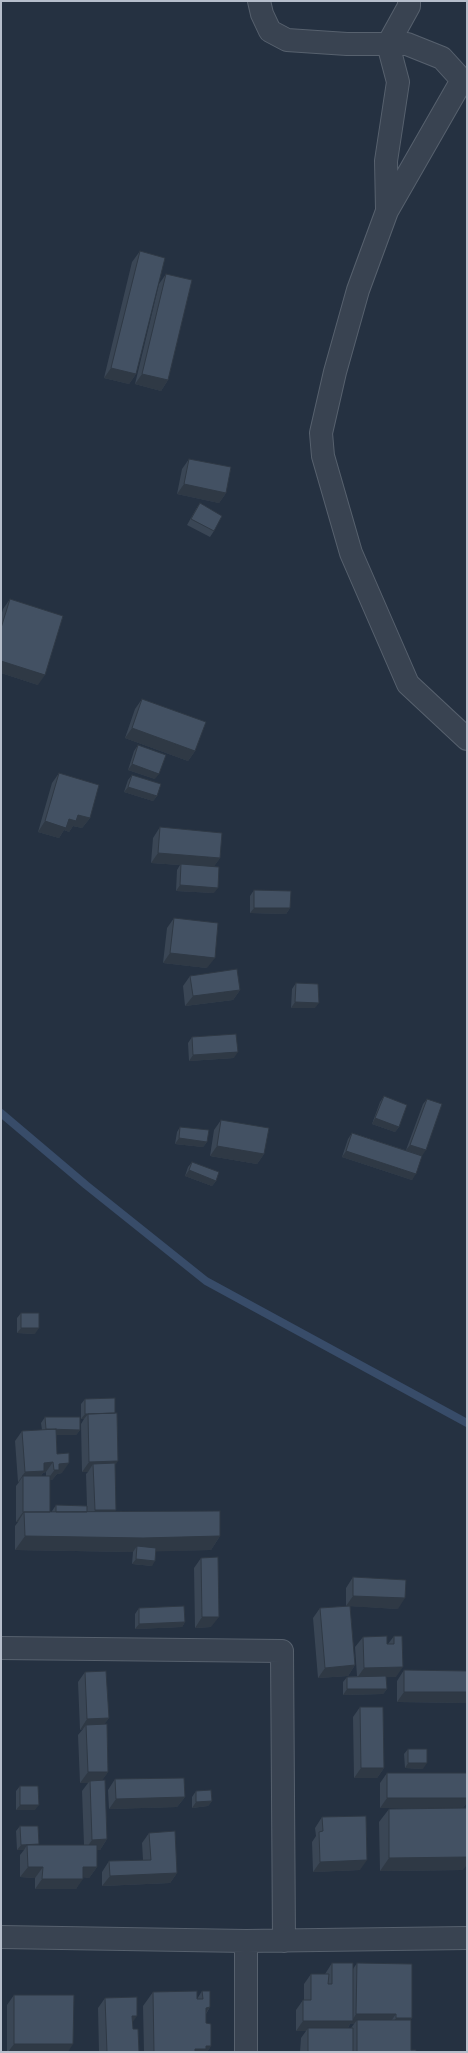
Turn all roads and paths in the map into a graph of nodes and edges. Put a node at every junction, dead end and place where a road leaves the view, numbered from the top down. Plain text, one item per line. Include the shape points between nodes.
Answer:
1 (259, 1) edge
2 (409, 1) edge
3 (388, 44) junction
4 (464, 81) edge
5 (387, 211) junction
6 (467, 739) edge
7 (1, 1648) edge
8 (1, 1937) edge
9 (467, 1938) edge
10 (284, 1941) junction
11 (246, 1942) junction
12 (246, 2052) edge

1 - 3 street via 270,31 287,40
2 - 3 street via 409,6
3 - 4 street via 407,44 442,58
3 - 5 street via 398,82 386,162
4 - 5 street
5 - 6 street via 358,290 335,372 321,433 323,456 351,553 408,684
7 - 10 street via 282,1651
8 - 11 street
9 - 10 street
10 - 11 street
11 - 12 street

